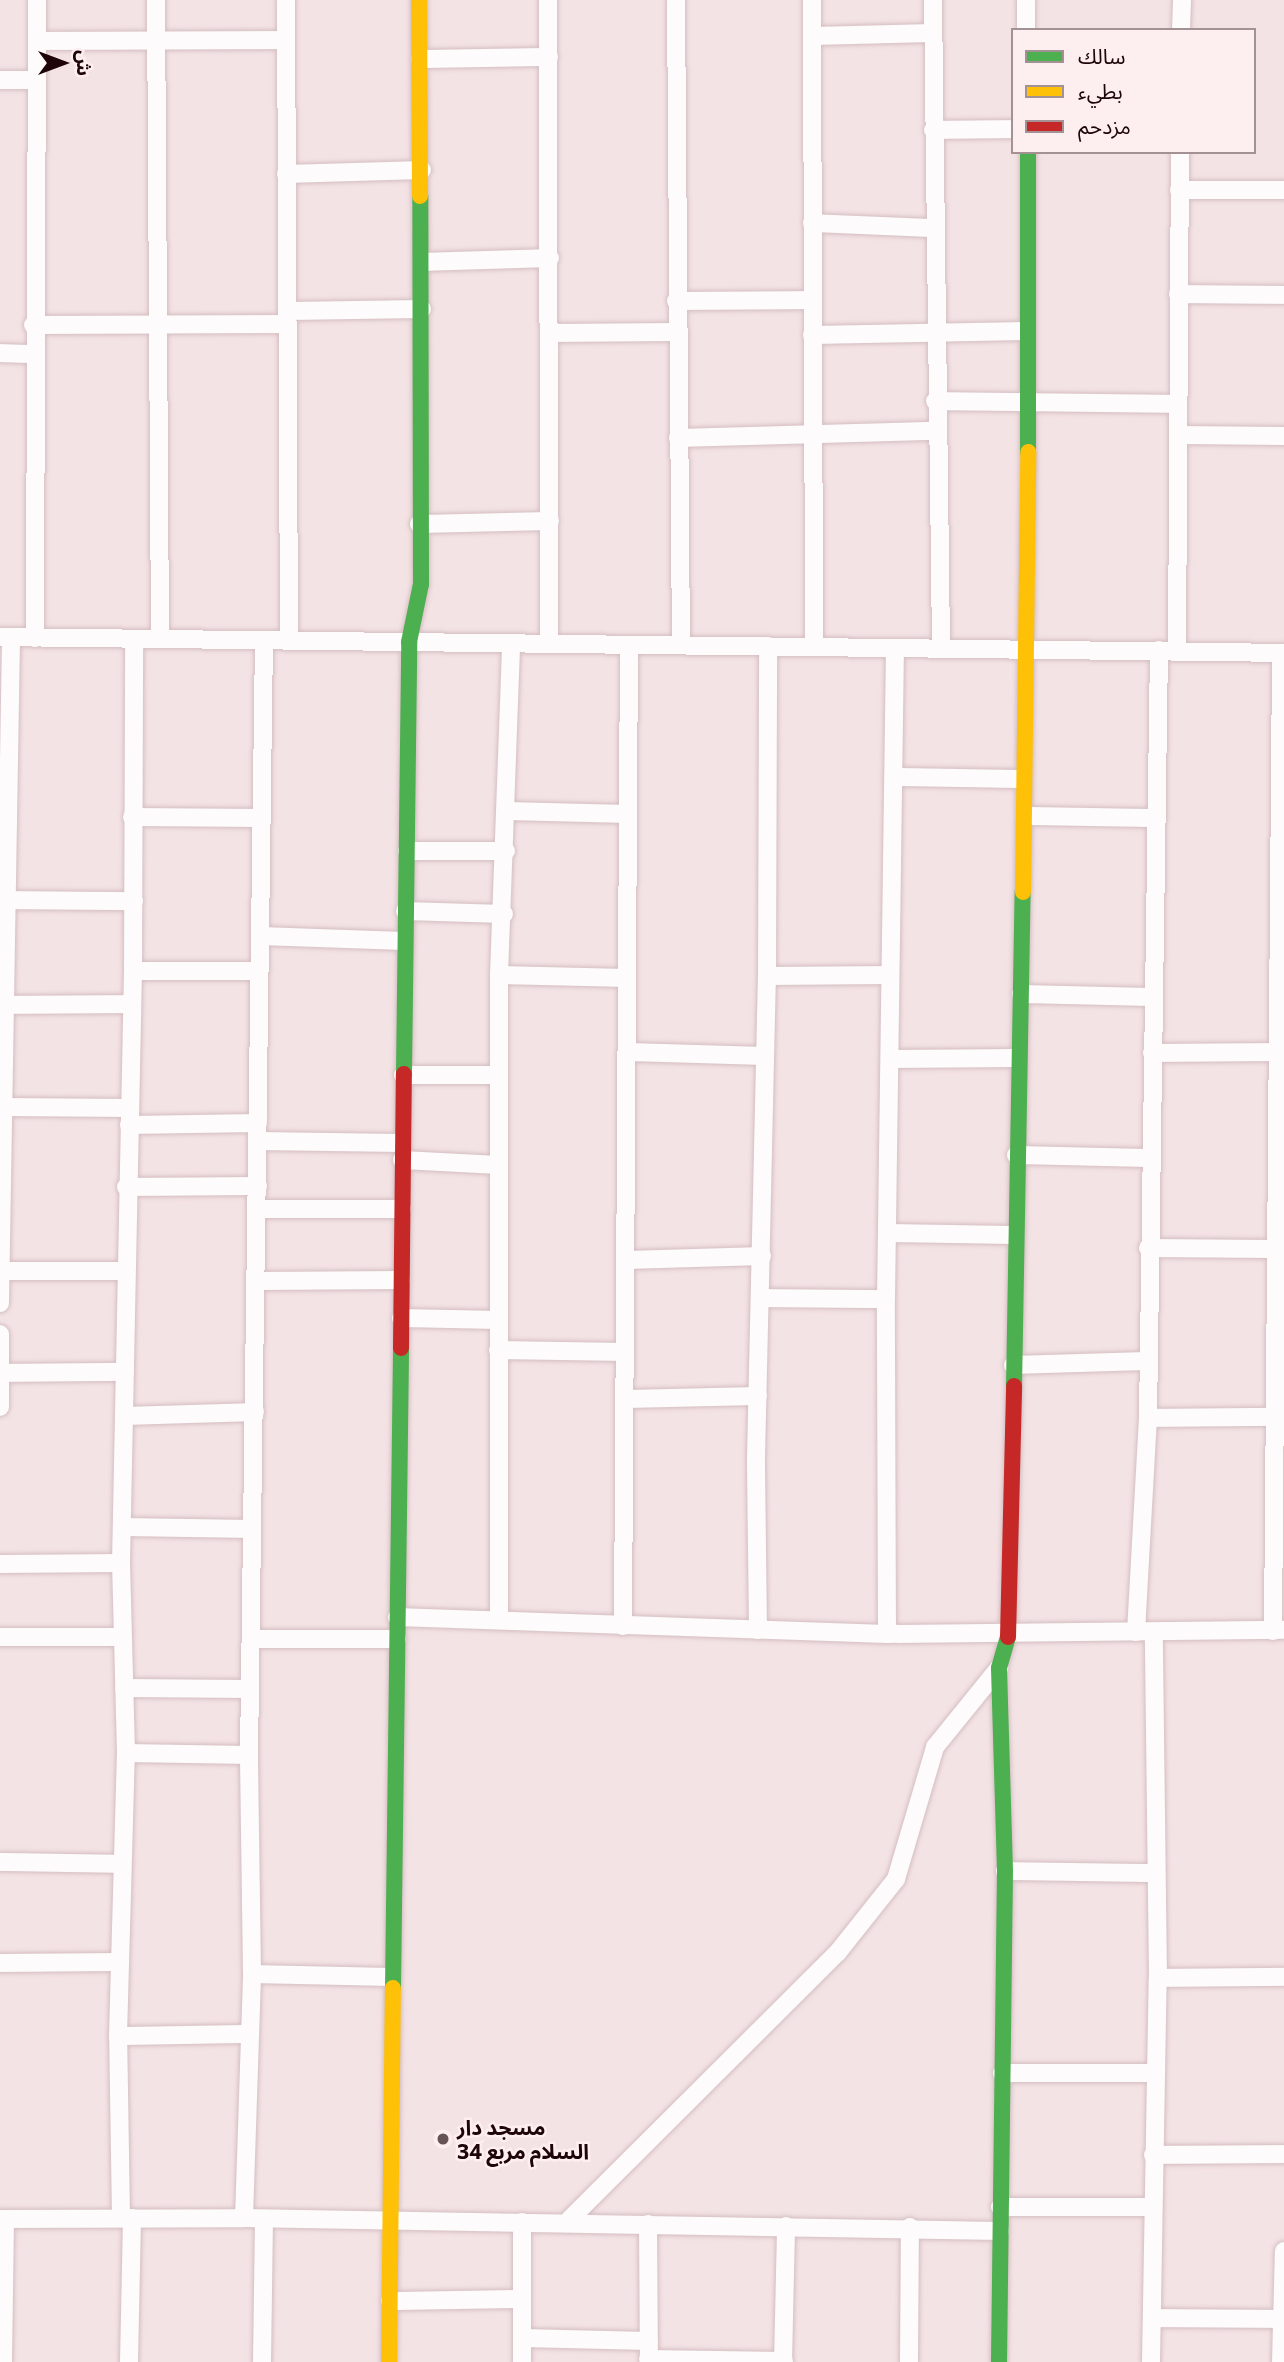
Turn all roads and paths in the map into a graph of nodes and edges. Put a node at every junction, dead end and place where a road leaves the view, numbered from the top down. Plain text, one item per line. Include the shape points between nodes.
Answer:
1 (37, 0) edge
2 (156, 0) edge
3 (286, 0) edge
4 (419, 0) edge
5 (548, 0) edge
6 (676, 0) edge
7 (812, 0) edge
8 (933, 0) edge
9 (1026, 0) edge
10 (1182, 0) edge
11 (1026, 28) edge
12 (1181, 28) edge
13 (932, 33) junction
14 (813, 36) junction
15 (156, 40) junction
16 (286, 40) junction
17 (37, 41) junction
18 (549, 57) junction
19 (420, 59) junction
20 (0, 80) edge
21 (37, 80) junction
22 (1011, 129) edge
23 (933, 130) junction
24 (1028, 154) edge
25 (1180, 154) edge
26 (422, 170) junction
27 (286, 174) junction
28 (1179, 190) junction
29 (1284, 190) edge
30 (811, 223) junction
31 (933, 228) junction
32 (550, 258) junction
33 (422, 261) junction
34 (1178, 294) junction
35 (1284, 295) edge
36 (811, 300) junction
37 (676, 301) junction
38 (422, 309) junction
39 (288, 317) junction
40 (33, 325) junction
41 (158, 325) junction
42 (1026, 331) junction
43 (677, 332) junction
44 (933, 332) junction
45 (551, 333) junction
46 (812, 335) junction
47 (0, 354) edge
48 (34, 354) junction
49 (935, 401) junction
50 (1028, 403) junction
51 (1178, 404) junction
52 (936, 431) junction
53 (815, 434) junction
54 (1180, 435) junction
55 (1284, 436) edge
56 (678, 438) junction
57 (550, 521) junction
58 (419, 524) junction
59 (6, 637) edge
60 (35, 638) junction
61 (134, 639) junction
62 (160, 639) junction
63 (264, 640) junction
64 (289, 640) junction
65 (409, 642) junction
66 (511, 643) junction
67 (549, 644) junction
68 (681, 645) junction
69 (629, 646) junction
70 (768, 646) junction
71 (814, 647) junction
72 (895, 648) junction
73 (941, 649) junction
74 (1028, 649) junction
75 (1168, 651) junction
76 (1283, 653) edge
77 (895, 777) junction
78 (1023, 779) junction
79 (507, 811) junction
80 (628, 814) junction
81 (1025, 816) junction
82 (132, 817) junction
83 (262, 818) junction
84 (1155, 818) junction
85 (407, 852) junction
86 (506, 852) junction
87 (4, 869) edge
88 (7, 900) junction
89 (134, 901) junction
90 (405, 911) junction
91 (504, 914) junction
92 (260, 936) junction
93 (3, 941) edge
94 (404, 941) junction
95 (133, 971) junction
96 (257, 971) junction
97 (499, 975) junction
98 (890, 975) junction
99 (767, 976) junction
100 (627, 978) junction
101 (1021, 994) junction
102 (1152, 997) junction
103 (131, 1004) junction
104 (3, 1005) edge
105 (629, 1052) junction
106 (1279, 1052) junction
107 (1152, 1053) junction
108 (765, 1056) junction
109 (1018, 1058) junction
110 (890, 1059) junction
111 (403, 1074) junction
112 (498, 1074) junction
113 (1281, 1080) edge
114 (2, 1114) edge
115 (129, 1116) junction
116 (258, 1132) junction
117 (402, 1152) junction
118 (1016, 1155) junction
119 (1149, 1158) junction
120 (499, 1165) junction
121 (258, 1186) junction
122 (126, 1187) junction
123 (257, 1209) junction
124 (402, 1209) junction
125 (1279, 1226) edge
126 (888, 1233) junction
127 (1013, 1235) junction
128 (1148, 1248) junction
129 (1273, 1249) junction
130 (762, 1256) junction
131 (627, 1260) junction
132 (2, 1271) edge
133 (125, 1271) junction
134 (401, 1280) junction
135 (257, 1281) junction
136 (762, 1298) junction
137 (886, 1298) junction
138 (0, 1303) edge
139 (401, 1318) junction
140 (499, 1320) junction
141 (0, 1334) edge
142 (498, 1350) junction
143 (625, 1352) junction
144 (1145, 1361) junction
145 (1013, 1365) junction
146 (1279, 1371) edge
147 (1, 1373) edge
148 (125, 1373) junction
149 (758, 1396) junction
150 (625, 1399) junction
151 (0, 1407) edge
152 (255, 1412) junction
153 (125, 1416) junction
154 (1275, 1417) junction
155 (1147, 1418) junction
156 (124, 1527) junction
157 (252, 1529) junction
158 (121, 1563) junction
159 (0, 1564) edge
160 (397, 1617) junction
161 (499, 1619) junction
162 (623, 1626) junction
163 (758, 1630) junction
164 (1278, 1631) edge
165 (1136, 1632) junction
166 (1154, 1632) junction
167 (1009, 1633) junction
168 (887, 1634) junction
169 (0, 1637) edge
170 (122, 1637) junction
171 (251, 1639) junction
172 (397, 1639) junction
173 (999, 1668) junction
174 (124, 1688) junction
175 (250, 1689) junction
176 (126, 1753) junction
177 (249, 1755) junction
178 (0, 1862) edge
179 (122, 1864) junction
180 (1005, 1871) junction
181 (1154, 1872) junction
182 (118, 1962) junction
183 (0, 1963) edge
184 (252, 1974) junction
185 (391, 1977) junction
186 (1284, 1977) edge
187 (1158, 1978) junction
188 (250, 2034) junction
189 (118, 2036) junction
190 (1002, 2073) junction
191 (1154, 2073) junction
192 (1284, 2154) edge
193 (1153, 2155) junction
194 (1000, 2207) junction
195 (1153, 2207) junction
196 (127, 2218) junction
197 (244, 2218) junction
198 (3, 2219) edge
199 (264, 2220) junction
200 (389, 2220) junction
201 (522, 2222) junction
202 (566, 2223) junction
203 (648, 2224) junction
204 (786, 2226) junction
205 (909, 2227) junction
206 (1000, 2231) junction
207 (1284, 2251) edge
208 (521, 2299) junction
209 (390, 2301) junction
210 (1153, 2318) junction
211 (1282, 2319) junction
212 (523, 2338) junction
213 (649, 2354) edge
214 (3, 2362) edge
215 (129, 2362) edge
216 (262, 2362) edge
217 (389, 2362) edge
218 (522, 2362) edge
219 (783, 2362) edge
220 (909, 2362) edge
221 (999, 2362) edge
222 (1151, 2362) edge
223 (1282, 2362) edge

1 - 17 street
2 - 15 street
3 - 16 street
4 - 19 street
5 - 18 street
6 - 37 street
7 - 14 street
8 - 13 street
9 - 11 street
10 - 12 street
13 - 14 street
13 - 23 street
14 - 30 street
15 - 16 street
15 - 17 street
15 - 41 street
16 - 27 street
17 - 21 street
18 - 19 street
18 - 32 street
19 - 26 street
20 - 21 street
21 - 40 street
22 - 23 street
23 - 31 street
24 - 42 street
25 - 28 street
26 - 27 street
26 - 33 street
27 - 39 street
28 - 29 street
28 - 34 street
30 - 31 street
30 - 36 street
31 - 44 street
32 - 33 street
32 - 45 street
33 - 38 street
34 - 35 street
34 - 51 street
36 - 37 street
36 - 46 street
37 - 43 street
38 - 39 street
38 - 58 street
39 - 41 street
39 - 64 street
40 - 41 street
40 - 48 street
41 - 62 street
42 - 44 street
42 - 50 street
43 - 45 street
43 - 56 street
44 - 46 street
44 - 49 street
45 - 57 street
46 - 53 street
47 - 48 street
48 - 60 street
49 - 50 street
49 - 52 street
50 - 51 street
50 - 74 street
51 - 54 street
52 - 53 street
52 - 73 street
53 - 56 street
53 - 71 street
54 - 55 street
54 - 75 street
56 - 68 street
57 - 58 street
57 - 67 street
58 - 65 street via 421,584
59 - 60 street
59 - 87 street
60 - 61 street
61 - 62 street
61 - 82 street
62 - 63 street
63 - 64 street
63 - 83 street
64 - 65 street
65 - 66 street
65 - 85 street
66 - 67 street
66 - 79 street
67 - 69 street
68 - 69 street
68 - 70 street
69 - 80 street
70 - 71 street
70 - 99 street
71 - 72 street
72 - 73 street
72 - 77 street
73 - 74 street
74 - 75 street
74 - 78 street
75 - 76 street
75 - 84 street
76 - 106 street
77 - 78 street
77 - 98 street
78 - 81 street
79 - 80 street
79 - 86 street
80 - 100 street
81 - 84 street
81 - 101 street
82 - 83 street
82 - 89 street
83 - 92 street
84 - 102 street
85 - 86 street
85 - 90 street
86 - 91 street
87 - 88 street
88 - 89 street
88 - 93 street
89 - 95 street
90 - 91 street
90 - 94 street
91 - 97 street
92 - 94 street
92 - 96 street
93 - 104 street
94 - 111 street
95 - 96 street
95 - 103 street
96 - 116 street
97 - 100 street
97 - 112 street
98 - 99 street
98 - 110 street
99 - 108 street
100 - 105 street
101 - 102 street
101 - 109 street
102 - 107 street
103 - 104 street
103 - 115 street
104 - 114 street
105 - 108 street
105 - 131 street
106 - 107 street
106 - 113 street
107 - 119 street
108 - 130 street
109 - 110 street
109 - 118 street
110 - 126 street
111 - 112 street
111 - 117 street
112 - 120 street
113 - 125 street
114 - 115 street
114 - 132 street
115 - 116 street
115 - 122 street
116 - 117 street
116 - 121 street
117 - 120 street
117 - 124 street
118 - 119 street
118 - 127 street
119 - 128 street
120 - 140 street
121 - 122 street
121 - 123 street
122 - 133 street
123 - 124 street
123 - 135 street
124 - 134 street
125 - 129 street
126 - 127 street
126 - 137 street
127 - 145 street
128 - 129 street
128 - 144 street
129 - 146 street
130 - 131 street
130 - 136 street
131 - 143 street
132 - 133 street
132 - 138 street
133 - 148 street
134 - 135 street
134 - 139 street
135 - 152 street
136 - 137 street
136 - 149 street
137 - 168 street
139 - 140 street
139 - 160 street
140 - 142 street
141 - 147 street
142 - 143 street
142 - 161 street
143 - 150 street
144 - 145 street
144 - 155 street
145 - 167 street
146 - 154 street
147 - 148 street
147 - 151 street
148 - 153 street
149 - 150 street
149 - 163 street
150 - 162 street
152 - 153 street
152 - 157 street
153 - 156 street
154 - 155 street
154 - 164 street
155 - 165 street
156 - 157 street
156 - 158 street
157 - 171 street
158 - 159 street
158 - 170 street
160 - 161 street
160 - 172 street
161 - 162 street
162 - 163 street
163 - 168 street
164 - 166 street
165 - 166 street
165 - 167 street
166 - 181 street
167 - 168 street
167 - 173 street
169 - 170 street
170 - 174 street
171 - 172 street
171 - 175 street
172 - 185 street
173 - 180 street
173 - 202 street via 935,1746 896,1879 838,1952
174 - 175 street
174 - 176 street
175 - 177 street
176 - 177 street
176 - 179 street
177 - 184 street
178 - 179 street
179 - 182 street
180 - 181 street
180 - 190 street
181 - 187 street
182 - 183 street
182 - 189 street
184 - 185 street
184 - 188 street
185 - 200 street
186 - 187 street
187 - 191 street
188 - 189 street
188 - 197 street
189 - 196 street
190 - 191 street
190 - 194 street
191 - 193 street
192 - 193 street
193 - 195 street
194 - 195 street
194 - 206 street
195 - 210 street
196 - 197 street
196 - 198 street
196 - 215 street
197 - 199 street
198 - 214 street
199 - 200 street
199 - 216 street
200 - 201 street
200 - 209 street
201 - 202 street
201 - 208 street
202 - 203 street
203 - 204 street
203 - 213 street
204 - 205 street
204 - 219 street
205 - 206 street
205 - 220 street
206 - 221 street
207 - 211 street
208 - 209 street
208 - 212 street
209 - 217 street
210 - 211 street
210 - 222 street
211 - 223 street
212 - 213 street
212 - 218 street
213 - 219 street

